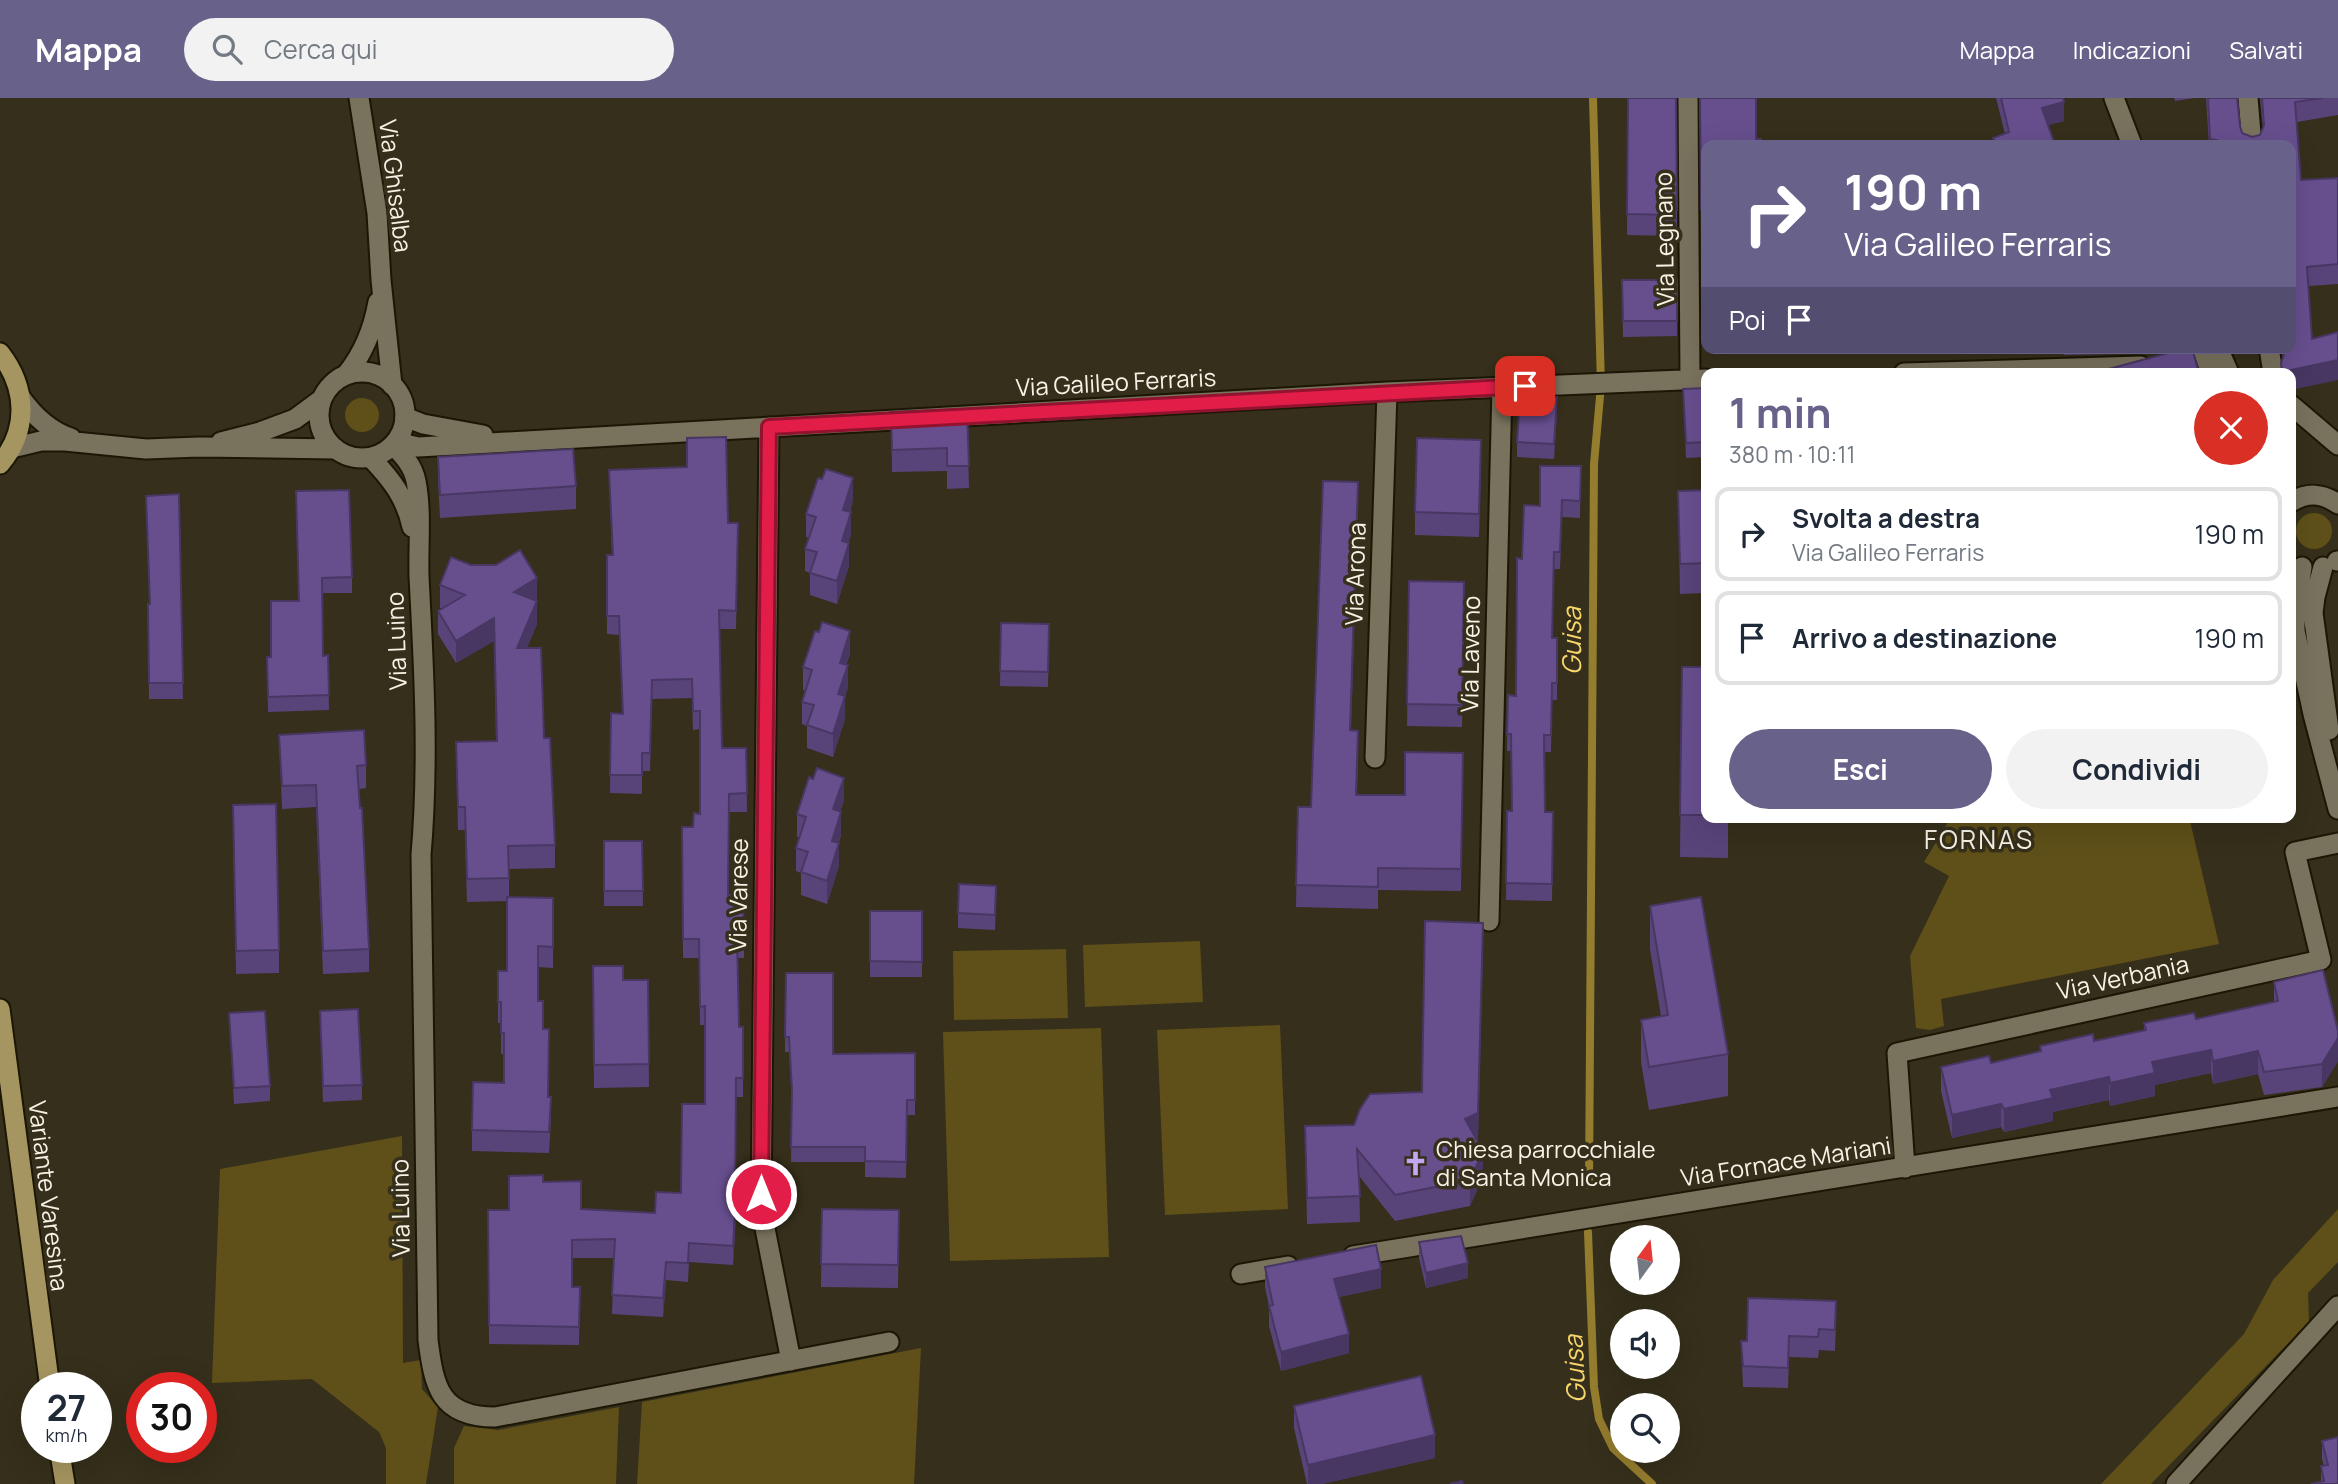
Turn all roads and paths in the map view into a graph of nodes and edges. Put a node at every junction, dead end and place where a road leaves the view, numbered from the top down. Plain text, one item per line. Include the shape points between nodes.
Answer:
1 (359, 98) edge
2 (1688, 98) edge
3 (2115, 98) edge
4 (2248, 98) edge
5 (2130, 140) edge
6 (2252, 140) edge
7 (381, 280) junction
8 (0, 353) edge
9 (2209, 358) edge
10 (2163, 365) edge
11 (2186, 365) edge
12 (2066, 368) edge
13 (346, 375) junction
14 (1698, 379) edge
15 (392, 385) junction
16 (1502, 387) junction
17 (1387, 392) junction
18 (21, 398) junction
19 (322, 399) junction
20 (2296, 409) edge
21 (405, 416) junction
22 (769, 427) junction
23 (78, 441) junction
24 (529, 441) junction
25 (395, 444) junction
26 (2338, 445) edge
27 (199, 447) junction
28 (335, 449) junction
29 (6, 456) edge
30 (372, 458) junction
31 (2296, 494) edge
32 (2338, 503) edge
33 (418, 556) junction
34 (2334, 562) edge
35 (2296, 563) edge
36 (2296, 636) edge
37 (1375, 758) dead end
38 (2338, 789) edge
39 (2338, 809) edge
40 (2338, 843) edge
41 (1489, 921) dead end
42 (0, 1009) edge
43 (2338, 1097) edge
44 (1905, 1168) junction
45 (1329, 1260) edge
46 (1302, 1264) edge
47 (1241, 1274) dead end
48 (2338, 1306) edge
49 (889, 1342) dead end
50 (791, 1361) junction
51 (48, 1372) edge
52 (62, 1463) edge
53 (65, 1484) edge
54 (2176, 1484) edge

1 - 7 street, Via Ghisalba via 377,214
2 - 14 street, Via Legnano
3 - 5 street
4 - 6 street
7 - 13 street, Via Ghisalba via 368,342
7 - 15 street, Via Ghisalba
8 - 18 main road via 17,381
9 - 11 street
10 - 12 street
13 - 15 street via 376,374
13 - 19 street
14 - 16 street, Via Galileo Ferraris
15 - 21 street via 400,394
16 - 17 street, Via Galileo Ferraris
16 - 41 street, Via Laveno
17 - 22 street, Via Galileo Ferraris
17 - 37 street, Via Arona
18 - 23 street via 49,428
18 - 29 main road via 19,432
19 - 27 street via 295,419 272,428
19 - 28 street via 320,426
20 - 26 street
21 - 24 street, Via Galileo Ferraris via 454,431
21 - 25 street
22 - 24 street, Via Galileo Ferraris
22 - 50 street, Via Varese via 761,1208
23 - 27 street via 146,449
23 - 29 street via 41,441
24 - 25 street, Via Galileo Ferraris via 418,447
25 - 30 street
25 - 33 street, Via Luino via 416,480
27 - 28 street
28 - 30 street via 346,456
30 - 33 street, Via Luino via 404,500
31 - 32 street via 2326,496
33 - 50 street, Via Luino via 424,748 421,855 428,1340 439,1392 467,1414 495,1416
34 - 35 street
34 - 38 street via 2315,597 2313,613
36 - 39 street
40 - 44 street, Via Verbania via 2295,852 2321,960 1897,1053
42 - 51 main road, Variante Varesina
43 - 44 street, Via Fornace Mariani
44 - 45 street, Via Fornace Mariani
46 - 47 street
48 - 54 street
49 - 50 street, Via Luino
52 - 53 main road

